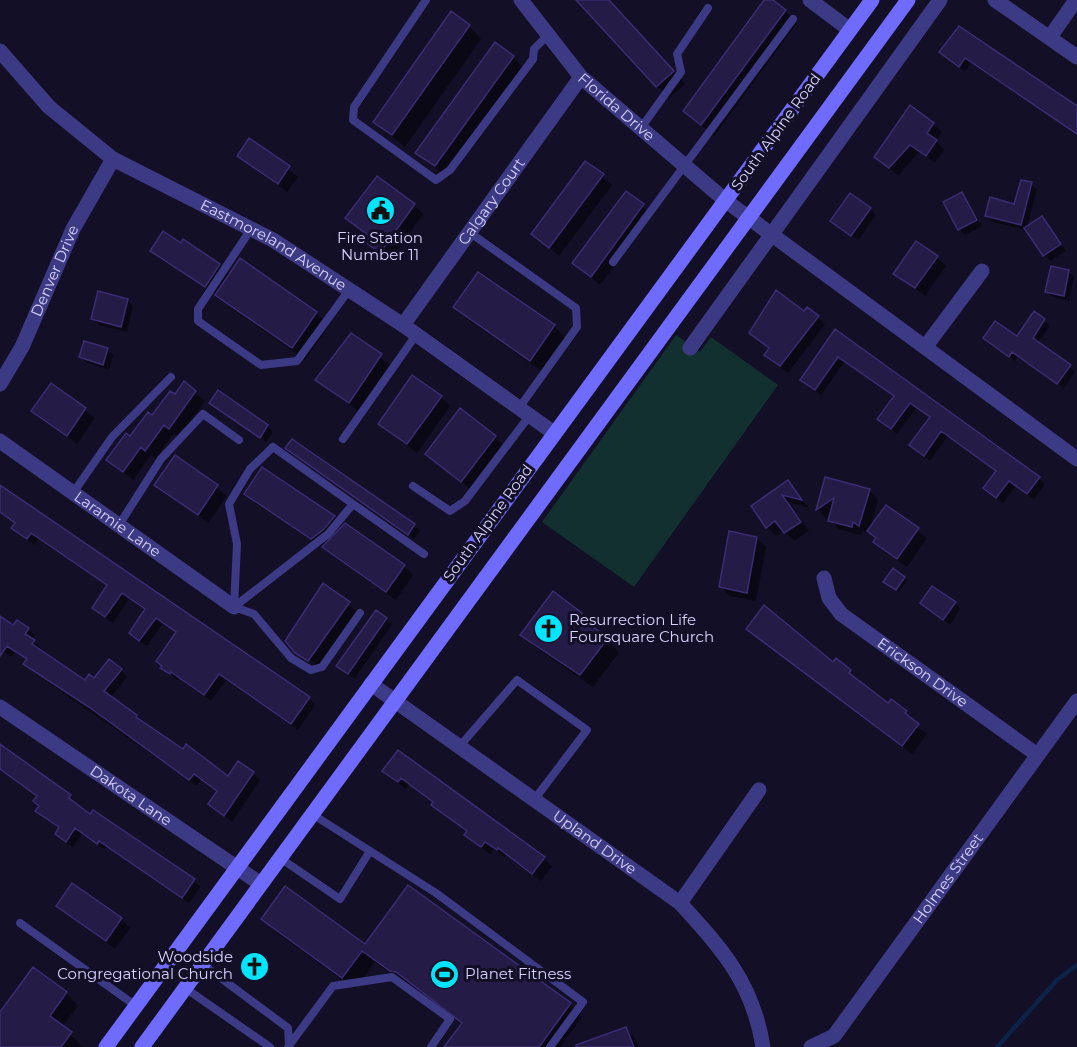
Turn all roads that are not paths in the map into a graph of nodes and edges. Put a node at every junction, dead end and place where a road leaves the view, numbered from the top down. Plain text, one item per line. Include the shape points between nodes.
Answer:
1 (426, 0) edge
2 (521, 0) edge
3 (810, 0) edge
4 (872, 0) edge
5 (908, 0) edge
6 (940, 0) edge
7 (995, 0) edge
8 (1076, 0) edge
9 (708, 8) dead end
10 (793, 19) dead end
11 (850, 30) junction
12 (548, 35) junction
13 (1050, 37) junction
14 (0, 51) edge
15 (1077, 57) edge
16 (581, 77) junction
17 (640, 128) junction
18 (112, 159) junction
19 (684, 164) junction
20 (726, 201) junction
21 (749, 217) junction
22 (251, 229) junction
23 (469, 232) junction
24 (772, 234) junction
25 (613, 262) dead end
26 (982, 271) dead end
27 (349, 290) junction
28 (403, 325) junction
29 (416, 334) junction
30 (926, 346) junction
31 (690, 348) dead end
32 (171, 377) dead end
33 (0, 384) edge
34 (524, 412) junction
35 (554, 433) junction
36 (343, 439) dead end
37 (239, 440) dead end
38 (0, 441) edge
39 (1077, 459) edge
40 (413, 486) dead end
41 (73, 493) junction
42 (353, 504) junction
43 (118, 525) junction
44 (424, 554) dead end
45 (825, 578) dead end
46 (234, 607) junction
47 (360, 613) dead end
48 (370, 684) junction
49 (1077, 701) edge
50 (394, 702) junction
51 (0, 706) edge
52 (459, 747) junction
53 (1036, 754) junction
54 (759, 790) dead end
55 (534, 800) junction
56 (312, 814) junction
57 (370, 852) junction
58 (280, 858) junction
59 (237, 868) junction
60 (261, 884) junction
61 (680, 903) junction
62 (20, 923) dead end
63 (202, 964) junction
64 (185, 988) junction
65 (136, 1006) junction
66 (106, 1047) edge
67 (142, 1047) edge
68 (270, 1047) edge
69 (288, 1047) edge
70 (431, 1047) edge
71 (550, 1047) edge
72 (763, 1047) edge
73 (811, 1047) edge

1 - 12 lane via 354,107 353,120 436,180 450,170 533,59 534,49
2 - 12 street, Florida Drive
3 - 11 street
4 - 11 main road, South Alpine Road
5 - 21 main road, South Alpine Road
6 - 24 street
7 - 13 street
8 - 13 street
9 - 17 lane via 677,54 681,72
10 - 19 lane
11 - 20 main road, South Alpine Road
12 - 16 street, Florida Drive
13 - 15 street
14 - 18 street, Eastmoreland Avenue via 49,107
16 - 17 street, Florida Drive
16 - 23 street, Calgary Court
17 - 19 street, Florida Drive
18 - 22 street, Eastmoreland Avenue
18 - 33 street, Denver Drive via 73,229 22,347
19 - 20 street, Florida Drive
19 - 25 lane
20 - 21 street, Florida Drive
20 - 35 main road, South Alpine Road
21 - 24 street, Florida Drive
21 - 50 main road, South Alpine Road
22 - 27 street, Eastmoreland Avenue
22 - 27 lane via 198,309 198,321 261,365 297,361
23 - 28 street, Calgary Court
23 - 34 lane via 576,308 577,327
24 - 30 street, Florida Drive
24 - 31 street
26 - 30 street
27 - 28 street, Eastmoreland Avenue
28 - 29 street, Eastmoreland Avenue
29 - 34 street, Eastmoreland Avenue
29 - 36 lane
30 - 39 street, Florida Drive
32 - 41 lane via 112,437
34 - 35 street, Eastmoreland Avenue
34 - 40 lane via 465,501 450,511
35 - 48 main road, South Alpine Road
37 - 43 lane via 203,414 161,459
38 - 41 street, Laramie Lane
41 - 43 street, Laramie Lane
42 - 44 lane
42 - 46 lane via 328,534
42 - 46 lane via 273,447 250,470 229,504 237,544
43 - 46 street, Laramie Lane
45 - 53 street, Erickson Drive via 829,598 841,614
46 - 47 lane via 254,614 291,658 311,670 322,667
48 - 50 street, Upland Drive
48 - 59 main road, South Alpine Road
49 - 53 street, Holmes Street
50 - 52 street, Upland Drive
50 - 56 main road, South Alpine Road
51 - 59 street, Dakota Lane
52 - 55 street, Upland Drive
52 - 55 lane via 517,680 587,730
53 - 73 street, Holmes Street via 834,1036
54 - 61 street
55 - 61 street, Upland Drive
56 - 57 lane
56 - 58 main road, South Alpine Road
57 - 58 lane via 340,899
57 - 71 lane via 436,893 583,1002
58 - 60 main road, South Alpine Road
59 - 60 street, Dakota Lane
59 - 65 main road, South Alpine Road
60 - 63 main road, South Alpine Road
61 - 72 street, Upland Drive via 716,942 747,986
62 - 65 lane
63 - 64 main road, South Alpine Road
63 - 69 lane via 288,1028
64 - 67 main road, South Alpine Road
64 - 68 lane
65 - 66 main road, South Alpine Road
69 - 70 lane via 333,986 392,977 450,1019

